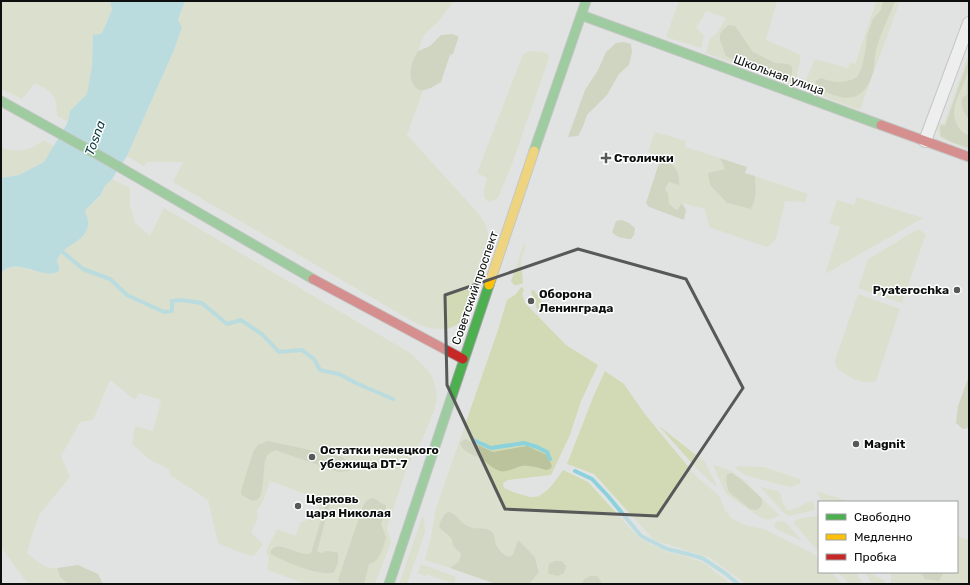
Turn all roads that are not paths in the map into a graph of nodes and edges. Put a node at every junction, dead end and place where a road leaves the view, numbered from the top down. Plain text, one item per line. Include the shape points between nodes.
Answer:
1 (586, 1) edge
2 (581, 15) junction
3 (969, 23) edge
4 (1, 101) edge
5 (926, 141) junction
6 (969, 157) edge
7 (463, 360) junction
8 (389, 584) edge

1 - 2 main road, Советский проспект
2 - 5 main road, Школьная улица
2 - 7 main road, Советский проспект
3 - 5 street
4 - 7 main road via 276,258
5 - 6 main road, Школьная улица
7 - 8 main road, Советский проспект

